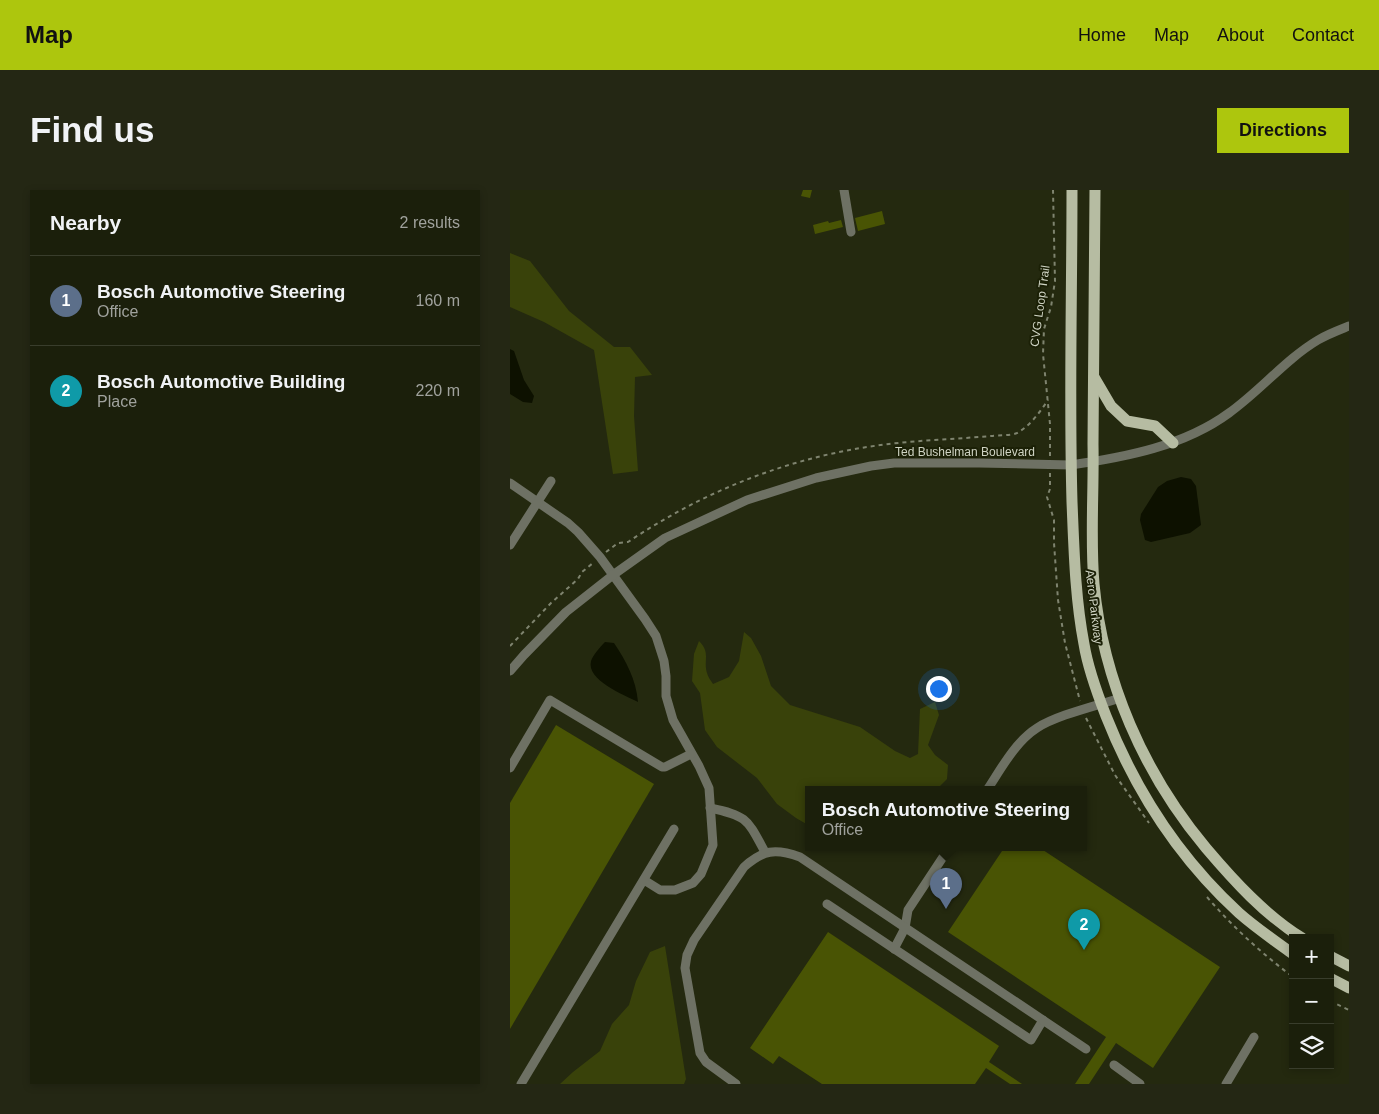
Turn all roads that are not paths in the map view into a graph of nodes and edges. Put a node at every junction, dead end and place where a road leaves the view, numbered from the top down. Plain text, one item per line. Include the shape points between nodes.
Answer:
1 (844, 190) edge
2 (1072, 190) edge
3 (1095, 190) edge
4 (851, 232) dead end
5 (1349, 326) edge
6 (1093, 375) junction
7 (1173, 443) junction
8 (1094, 462) junction
9 (1071, 465) junction
10 (551, 481) dead end
11 (510, 483) edge
12 (538, 502) junction
13 (510, 545) edge
14 (613, 575) junction
15 (510, 671) edge
16 (1120, 698) junction
17 (1102, 704) junction
18 (691, 754) junction
19 (510, 768) edge
20 (990, 786) edge
21 (710, 808) junction
22 (674, 829) dead end
23 (947, 851) edge
24 (764, 852) junction
25 (644, 880) junction
26 (827, 904) dead end
27 (905, 928) junction
28 (1297, 934) edge
29 (894, 949) junction
30 (1289, 951) edge
31 (1334, 958) edge
32 (1349, 966) edge
33 (1332, 979) edge
34 (1349, 988) edge
35 (1044, 1020) junction
36 (1254, 1037) dead end
37 (1086, 1049) dead end
38 (1114, 1065) dead end
39 (521, 1084) edge
40 (736, 1084) edge
41 (1140, 1084) edge
42 (1226, 1084) edge

1 - 4 street
2 - 9 main road, Aero Parkway
3 - 6 main road, Aero Parkway
5 - 7 street, Ted Bushelman Boulevard via 1318,340 1228,415
6 - 7 main road via 1119,415 1127,421 1155,426
6 - 8 main road, Aero Parkway
7 - 8 street, Ted Bushelman Boulevard
8 - 9 street, Ted Bushelman Boulevard
8 - 16 main road, Aero Parkway via 1094,582 1104,642
9 - 14 street, Ted Bushelman Boulevard via 904,463 871,466 816,478 717,512 665,538
9 - 17 main road, Aero Parkway via 1076,594 1084,646
10 - 12 street
11 - 12 street
12 - 13 street
12 - 14 street via 578,532
14 - 15 street, Ted Bushelman Boulevard via 566,612
14 - 18 street via 656,636 664,661 669,709
16 - 17 street
16 - 28 main road, Aero Parkway via 1160,783 1192,831 1240,887
17 - 20 street via 1036,728 1016,748
17 - 30 main road, Aero Parkway via 1131,774 1149,805 1196,868 1259,930
18 - 19 street via 662,767 550,700
18 - 21 street via 709,788
21 - 24 street via 735,813 750,824
21 - 25 street via 713,845 701,874 693,883 675,890 660,890
22 - 25 street
23 - 27 street via 908,910
24 - 27 street via 787,852 800,857
24 - 40 street via 744,867 694,940 685,968 700,1053 706,1062
25 - 39 street
26 - 29 street
27 - 29 street
27 - 35 street
29 - 35 street via 1032,1040
31 - 32 main road
33 - 34 main road
35 - 37 street
36 - 42 street
38 - 41 street

